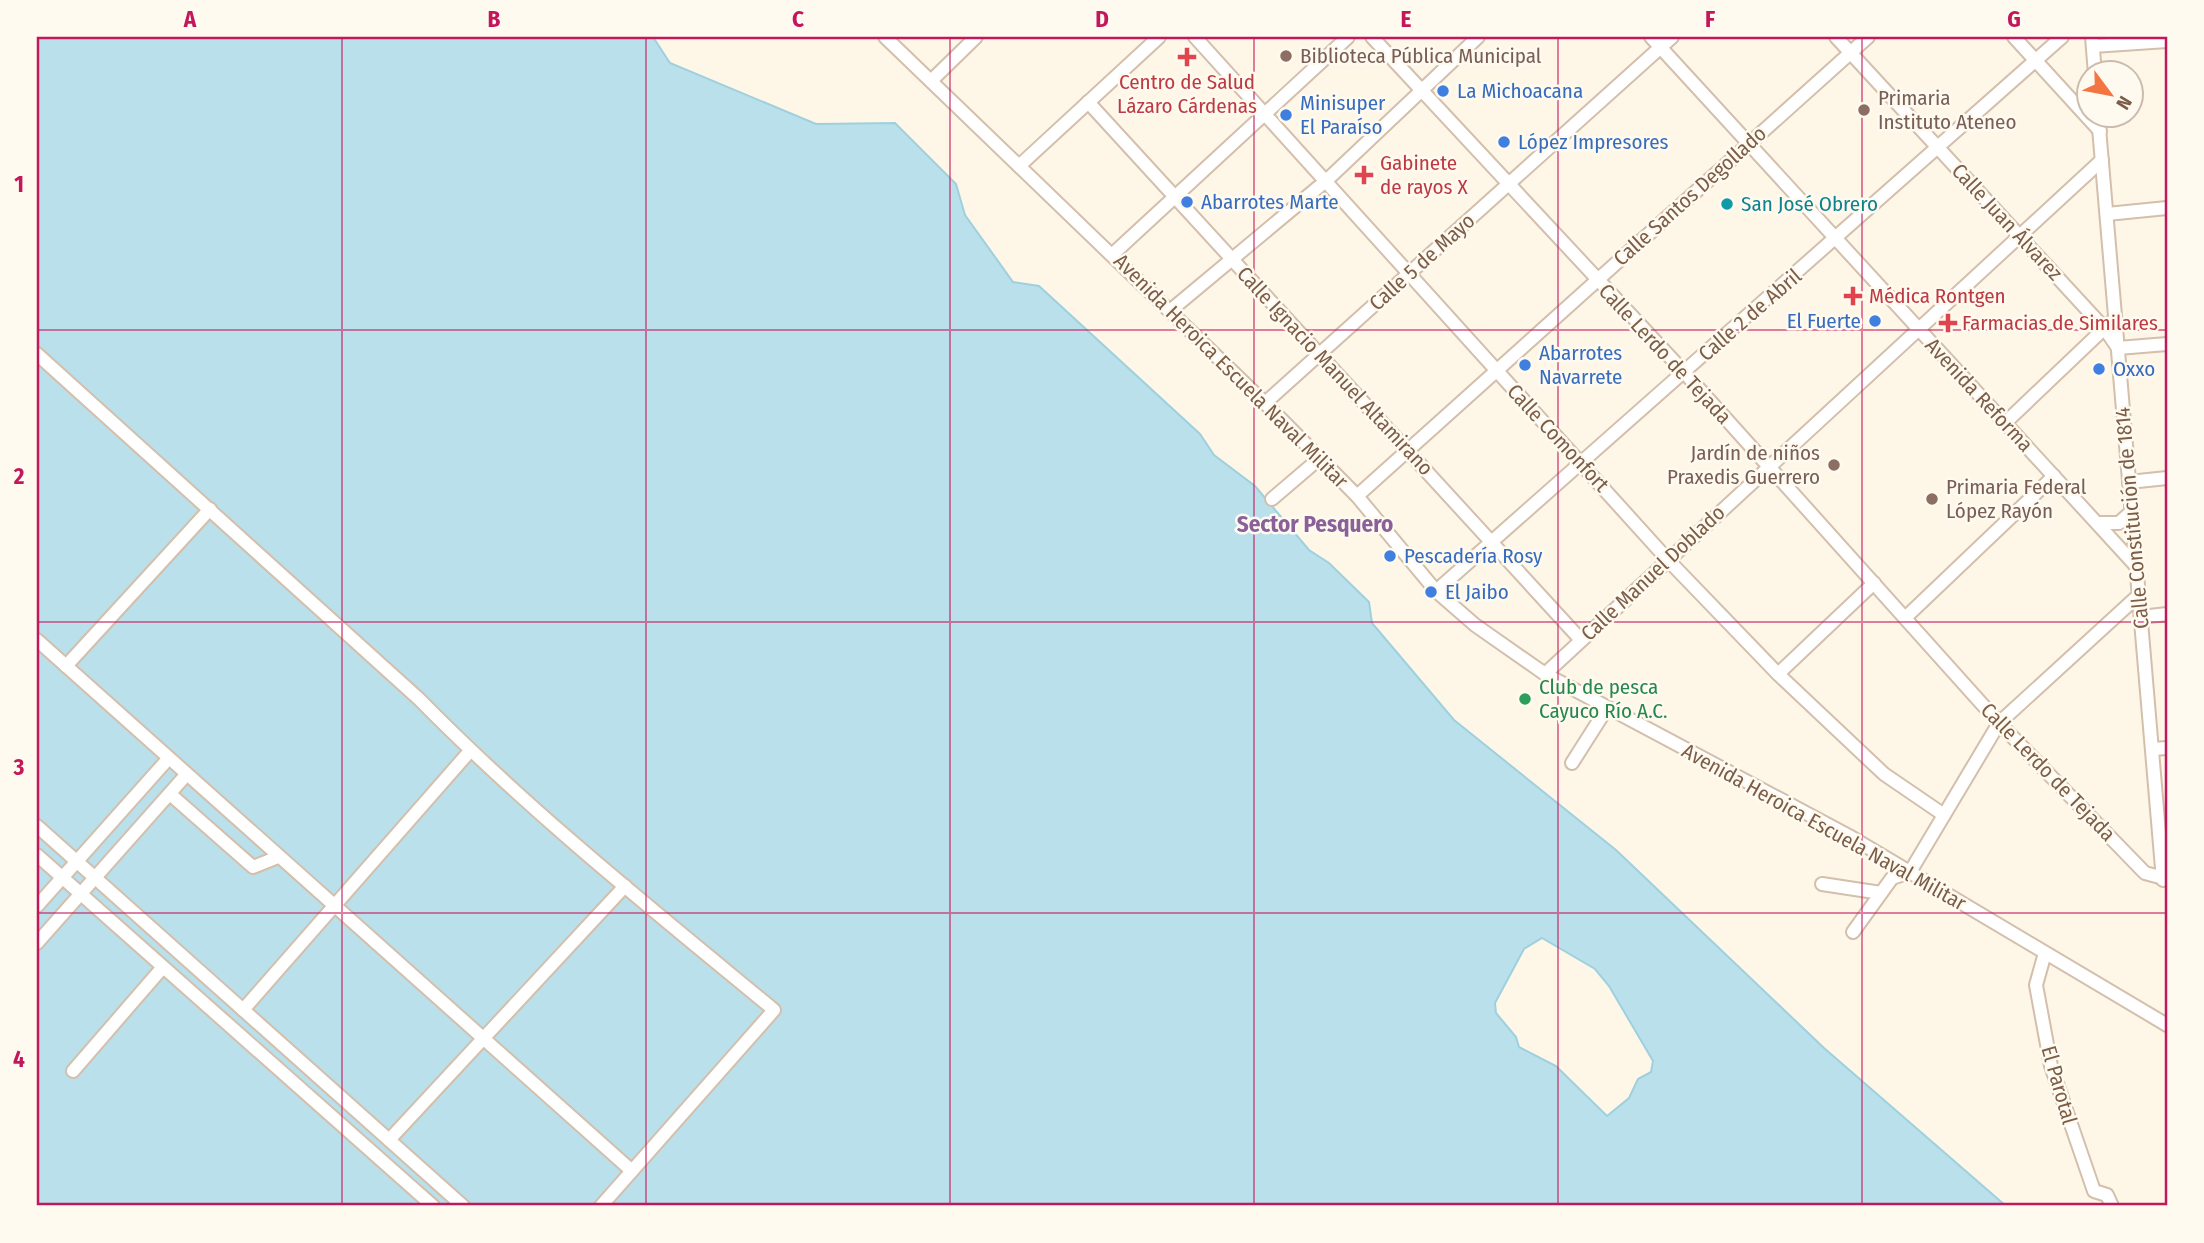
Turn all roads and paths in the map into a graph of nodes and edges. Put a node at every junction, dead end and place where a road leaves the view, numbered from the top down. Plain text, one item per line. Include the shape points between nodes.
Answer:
1 (885, 37) edge
2 (976, 37) edge
3 (1159, 37) edge
4 (1195, 37) edge
5 (1348, 37) edge
6 (1372, 37) edge
7 (1478, 37) edge
8 (1651, 37) edge
9 (1672, 37) edge
10 (1836, 37) edge
11 (1868, 37) edge
12 (2014, 37) edge
13 (2062, 37) edge
14 (2167, 41) edge
15 (2092, 42) edge
16 (1660, 47) junction
17 (1850, 52) junction
18 (2094, 60) edge
19 (2037, 62) junction
20 (932, 80) junction
21 (1421, 91) junction
22 (1088, 102) junction
23 (1265, 114) junction
24 (2100, 131) joint
25 (1749, 144) junction
26 (1939, 148) junction
27 (2102, 160) junction
28 (1019, 166) junction
29 (1327, 180) junction
30 (1507, 185) junction
31 (1175, 197) junction
32 (2167, 208) edge
33 (2107, 214) junction
34 (2019, 236) junction
35 (1836, 239) junction
36 (1113, 254) junction
37 (1231, 258) junction
38 (1410, 272) junction
39 (1596, 281) junction
40 (1171, 310) junction
41 (2115, 317) junction
42 (1919, 328) junction
43 (2105, 329) junction
44 (2167, 344) edge
45 (2118, 348) junction
46 (37, 354) edge
47 (1319, 354) junction
48 (1496, 371) junction
49 (1684, 372) junction
50 (1265, 402) junction
51 (2005, 423) junction
52 (1408, 450) junction
53 (1321, 458) junction
54 (1582, 463) junction
55 (1768, 468) junction
56 (2054, 476) junction
57 (2167, 478) edge
58 (2129, 482) junction
59 (1357, 496) junction
60 (1272, 499) dead end
61 (2131, 500) junction
62 (210, 509) junction
63 (2097, 523) junction
64 (1492, 542) junction
65 (1668, 560) junction
66 (2137, 568) junction
67 (1874, 583) junction
68 (1436, 591) junction
69 (2139, 595) junction
70 (2167, 614) edge
71 (2141, 617) junction
72 (1905, 618) junction
73 (37, 640) edge
74 (1581, 640) junction
75 (66, 666) junction
76 (1545, 674) junction
77 (1778, 674) junction
78 (1607, 708) junction
79 (1999, 723) junction
80 (2167, 748) edge
81 (2152, 749) junction
82 (470, 751) junction
83 (168, 759) junction
84 (1572, 763) dead end
85 (186, 775) junction
86 (170, 793) junction
87 (1944, 815) junction
88 (37, 826) edge
89 (37, 855) edge
90 (278, 857) junction
91 (76, 861) junction
92 (1910, 872) junction
93 (62, 877) junction
94 (95, 878) junction
95 (2165, 879) edge
96 (1822, 884) dead end
97 (625, 886) junction
98 (1881, 893) junction
99 (80, 894) junction
100 (333, 905) junction
101 (37, 906) edge
102 (1853, 932) dead end
103 (37, 943) edge
104 (2045, 953) junction
105 (163, 967) junction
106 (243, 1010) junction
107 (2167, 1025) edge
108 (483, 1039) junction
109 (73, 1071) dead end
110 (389, 1140) junction
111 (632, 1171) junction
112 (433, 1206) edge
113 (463, 1206) edge
114 (601, 1206) edge
115 (2112, 1206) edge

1 - 20 street, Avenida Heroica Escuela Naval Militar
2 - 20 street
3 - 22 street
4 - 23 street, Calle Comonfort
5 - 23 street
6 - 21 street, Calle Lerdo de Tejada
7 - 21 street
8 - 16 street, Avenida Reforma
9 - 16 street, Calle 5 de Mayo
10 - 17 street, Calle Juan Álvarez
11 - 17 street, Calle Santos Degollado
12 - 19 street
13 - 19 street, Calle 2 de Abril
14 - 15 street
15 - 18 street
16 - 25 street, Avenida Reforma
16 - 30 street, Calle 5 de Mayo
17 - 25 street, Calle Santos Degollado
17 - 26 street, Calle Juan Álvarez
19 - 24 street
19 - 26 street, Calle 2 de Abril
20 - 28 street, Avenida Heroica Escuela Naval Militar
21 - 29 street
21 - 30 street, Calle Lerdo de Tejada
22 - 28 street
22 - 31 street, Calle Ignacio Manuel Altamirano
23 - 29 street, Calle Comonfort
23 - 31 street
24 - 27 street, Calle Constitución de 1814
25 - 35 street, Avenida Reforma
25 - 39 street, Calle Santos Degollado
26 - 34 street, Calle Juan Álvarez
26 - 35 street, Calle 2 de Abril
27 - 33 street, Calle Constitución de 1814
27 - 34 street, Calle Manuel Doblado
28 - 36 street, Avenida Heroica Escuela Naval Militar
29 - 37 street
29 - 38 street, Calle Comonfort
30 - 38 street, Calle 5 de Mayo
30 - 39 street, Calle Lerdo de Tejada
31 - 36 street
31 - 37 street, Calle Ignacio Manuel Altamirano
32 - 33 street
33 - 41 street, Calle Constitución de 1814
34 - 42 street, Calle Manuel Doblado
34 - 43 street, Calle Juan Álvarez
35 - 42 street, Avenida Reforma
35 - 49 street, Calle 2 de Abril
36 - 40 street, Avenida Heroica Escuela Naval Militar
37 - 40 street
37 - 47 street, Calle Ignacio Manuel Altamirano
38 - 47 street, Calle 5 de Mayo
38 - 48 street, Calle Comonfort
39 - 48 street, Calle Santos Degollado
39 - 49 street, Calle Lerdo de Tejada
40 - 50 street, Avenida Heroica Escuela Naval Militar
41 - 43 street
41 - 45 street, Calle Constitución de 1814
42 - 51 street, Avenida Reforma
42 - 55 street, Calle Manuel Doblado
43 - 45 street, Calle Juan Álvarez
43 - 51 street
44 - 45 street
45 - 58 street, Calle Constitución de 1814
46 - 62 street
47 - 50 street, Calle 5 de Mayo
47 - 52 street, Calle Ignacio Manuel Altamirano
48 - 52 street, Calle Santos Degollado
48 - 54 street, Calle Comonfort
49 - 54 street, Calle 2 de Abril
49 - 55 street, Calle Lerdo de Tejada
50 - 53 street, Avenida Heroica Escuela Naval Militar
51 - 56 street, Avenida Reforma
52 - 59 street, Calle Santos Degollado
52 - 64 street, Calle Ignacio Manuel Altamirano
53 - 59 street, Avenida Heroica Escuela Naval Militar
53 - 60 street
54 - 64 street, Calle 2 de Abril
54 - 65 street, Calle Comonfort
55 - 65 street, Calle Manuel Doblado
55 - 67 street, Calle Lerdo de Tejada
56 - 63 street, Avenida Reforma
56 - 72 street
57 - 58 street
58 - 61 street, Calle Constitución de 1814
59 - 68 street, Avenida Heroica Escuela Naval Militar
61 - 63 street via 2126,519
61 - 66 street, Calle Constitución de 1814
62 - 75 street
62 - 82 street
63 - 66 street, Avenida Reforma
64 - 68 street, Calle 2 de Abril
64 - 74 street, Calle Ignacio Manuel Altamirano
65 - 74 street, Calle Manuel Doblado
65 - 77 street, Calle Comonfort
66 - 69 street, Calle Constitución de 1814
67 - 72 street, Calle Lerdo de Tejada
67 - 77 street
68 - 76 street, Avenida Heroica Escuela Naval Militar
69 - 71 street, Calle Constitución de 1814
69 - 79 street
70 - 71 street
71 - 81 street, Calle Constitución de 1814
72 - 79 street, Calle Lerdo de Tejada
73 - 75 street
74 - 76 street, Calle Manuel Doblado
75 - 83 street
76 - 78 street, Avenida Heroica Escuela Naval Militar
77 - 87 street, Calle Comonfort via 1884,774
78 - 84 street
78 - 92 street, Avenida Heroica Escuela Naval Militar
79 - 87 street
79 - 95 street, Calle Lerdo de Tejada via 2145,873
80 - 81 street
81 - 95 street, Calle Constitución de 1814
82 - 97 street
82 - 100 street
83 - 85 street
83 - 91 street
85 - 86 street
85 - 90 street
86 - 90 street via 253,867
86 - 94 street
87 - 92 street
88 - 91 street
89 - 93 street
90 - 100 street
91 - 93 street
91 - 94 street
92 - 98 street via 1892,878
92 - 104 street, Avenida Heroica Escuela Naval Militar
93 - 99 street
93 - 101 street
94 - 99 street
94 - 106 street
96 - 98 street
97 - 108 street
97 - 111 street via 774,1010
98 - 102 street
99 - 103 street
99 - 105 street
100 - 106 street
100 - 108 street
104 - 107 street, Avenida Heroica Escuela Naval Militar
104 - 115 street, El Parotal via 2036,985 2051,1066 2094,1191 2107,1195
105 - 109 street
105 - 112 street
106 - 110 street
108 - 110 street
108 - 111 street
110 - 113 street
111 - 114 street

